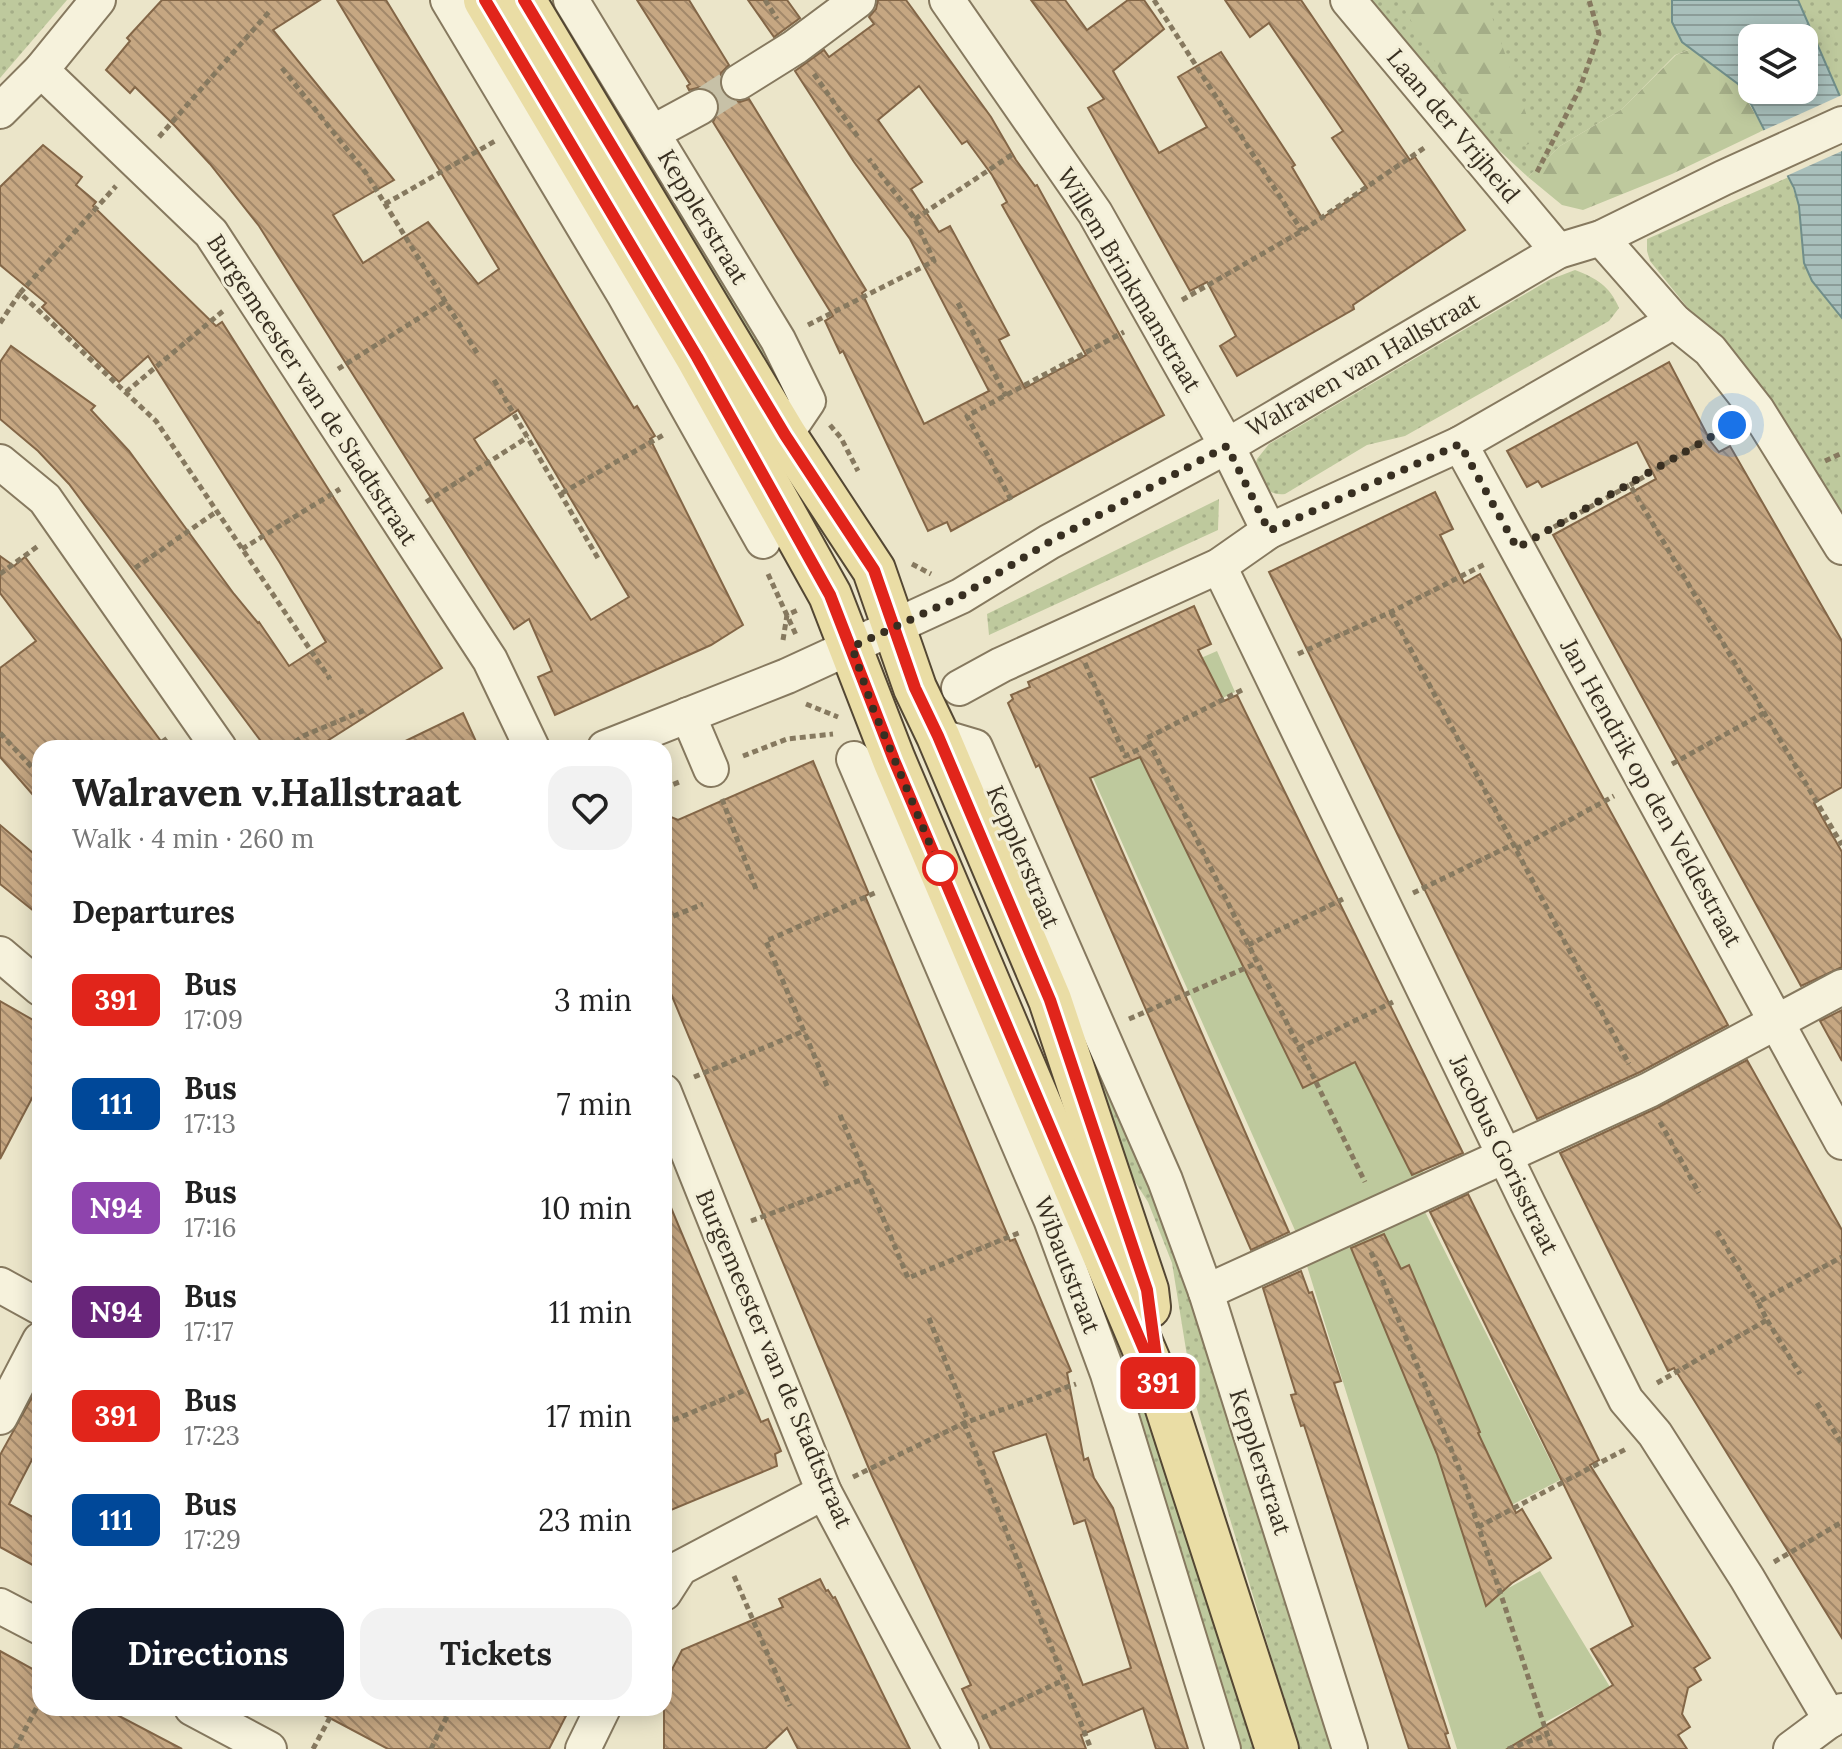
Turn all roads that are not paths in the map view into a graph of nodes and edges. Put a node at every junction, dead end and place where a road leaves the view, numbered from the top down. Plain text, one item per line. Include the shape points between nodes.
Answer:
1 (98, 0) edge
2 (448, 0) edge
3 (485, 0) edge
4 (524, 0) edge
5 (571, 0) edge
6 (858, 0) edge
7 (947, 0) edge
8 (1348, 0) edge
9 (41, 70) junction
10 (739, 82) tunnel mouth
11 (700, 107) tunnel mouth
12 (0, 111) edge
13 (1842, 124) edge
14 (652, 133) junction
15 (1601, 238) junction
16 (1558, 251) junction
17 (632, 309) junction
18 (1674, 321) junction
19 (678, 325) junction
20 (785, 435) junction
21 (1460, 444) junction
22 (1227, 446) junction
23 (0, 462) edge
24 (1269, 531) junction
25 (763, 541) road end
26 (1842, 547) edge
27 (1219, 566) junction
28 (895, 628) junction
29 (852, 647) junction
30 (959, 688) dead end
31 (688, 715) junction
32 (213, 740) edge
33 (528, 740) edge
34 (625, 740) edge
35 (874, 759) junction
36 (711, 769) road end
37 (0, 954) edge
38 (32, 981) edge
39 (1842, 987) edge
40 (1078, 1011) junction
41 (1777, 1023) junction
42 (678, 1085) edge
43 (1842, 1142) edge
44 (1504, 1155) junction
45 (0, 1285) edge
46 (1206, 1292) junction
47 (32, 1303) edge
48 (32, 1355) edge
49 (1160, 1387) junction
50 (0, 1417) edge
51 (824, 1492) junction
52 (672, 1580) edge
53 (0, 1606) edge
54 (32, 1623) edge
55 (207, 1716) edge
56 (599, 1716) edge
57 (1836, 1716) edge
58 (956, 1740) edge
59 (269, 1749) edge
60 (583, 1749) edge
61 (1223, 1749) edge
62 (1277, 1749) edge
63 (1350, 1749) edge
64 (1791, 1749) edge

1 - 9 street
2 - 17 street
3 - 19 main road
4 - 20 main road, Kepplerstraat
5 - 14 street, Kepplerstraat
6 - 10 street
7 - 22 street, Willem Brinkmanstraat via 1095,213
8 - 16 street, Laan der Vrijheid
9 - 12 street
9 - 33 street, Burgemeester van de Stadtstraat via 211,233 490,660
11 - 14 street
13 - 15 street, Walraven van Hallstraat
14 - 20 street, Kepplerstraat via 778,340 808,401
15 - 16 street, Walraven van Hallstraat
15 - 18 street
16 - 22 street, Walraven van Hallstraat
17 - 19 street
17 - 25 street
18 - 21 street
18 - 26 street via 1710,350 1757,410
19 - 29 main road via 814,564
20 - 28 main road, Kepplerstraat via 874,570
21 - 24 street
21 - 41 street, Jan Hendrik op den Veldestraat
22 - 24 street, Willem Brinkmanstraat
22 - 28 street, Walraven van Hallstraat
23 - 32 street via 45,499
24 - 27 street
27 - 30 street
27 - 44 street, Jacobus Gorisstraat
28 - 29 street, Walraven van Hallstraat
28 - 40 main road via 915,688
29 - 31 street, Walraven van Hallstraat
29 - 35 main road, Wibautstraat
31 - 34 street, Walraven van Hallstraat
31 - 36 street
35 - 49 main road, Wibautstraat
35 - 61 street, Wibautstraat via 871,796 1051,1219 1108,1374
37 - 38 street
39 - 41 street
40 - 46 street, Kepplerstraat via 1165,1180
40 - 49 main road via 1147,1290
41 - 43 street, Jan Hendrik op den Veldestraat
41 - 44 street via 1644,1092
42 - 51 street, Burgemeester van de Stadtstraat via 720,1233
44 - 46 street
44 - 57 street, Jacobus Gorisstraat via 1626,1400 1655,1434
45 - 47 street
46 - 63 street, Kepplerstraat
48 - 50 street
49 - 62 main road
51 - 52 street via 680,1568
51 - 58 street, Burgemeester van de Stadtstraat
53 - 54 street
55 - 59 street
56 - 60 street
57 - 64 street

